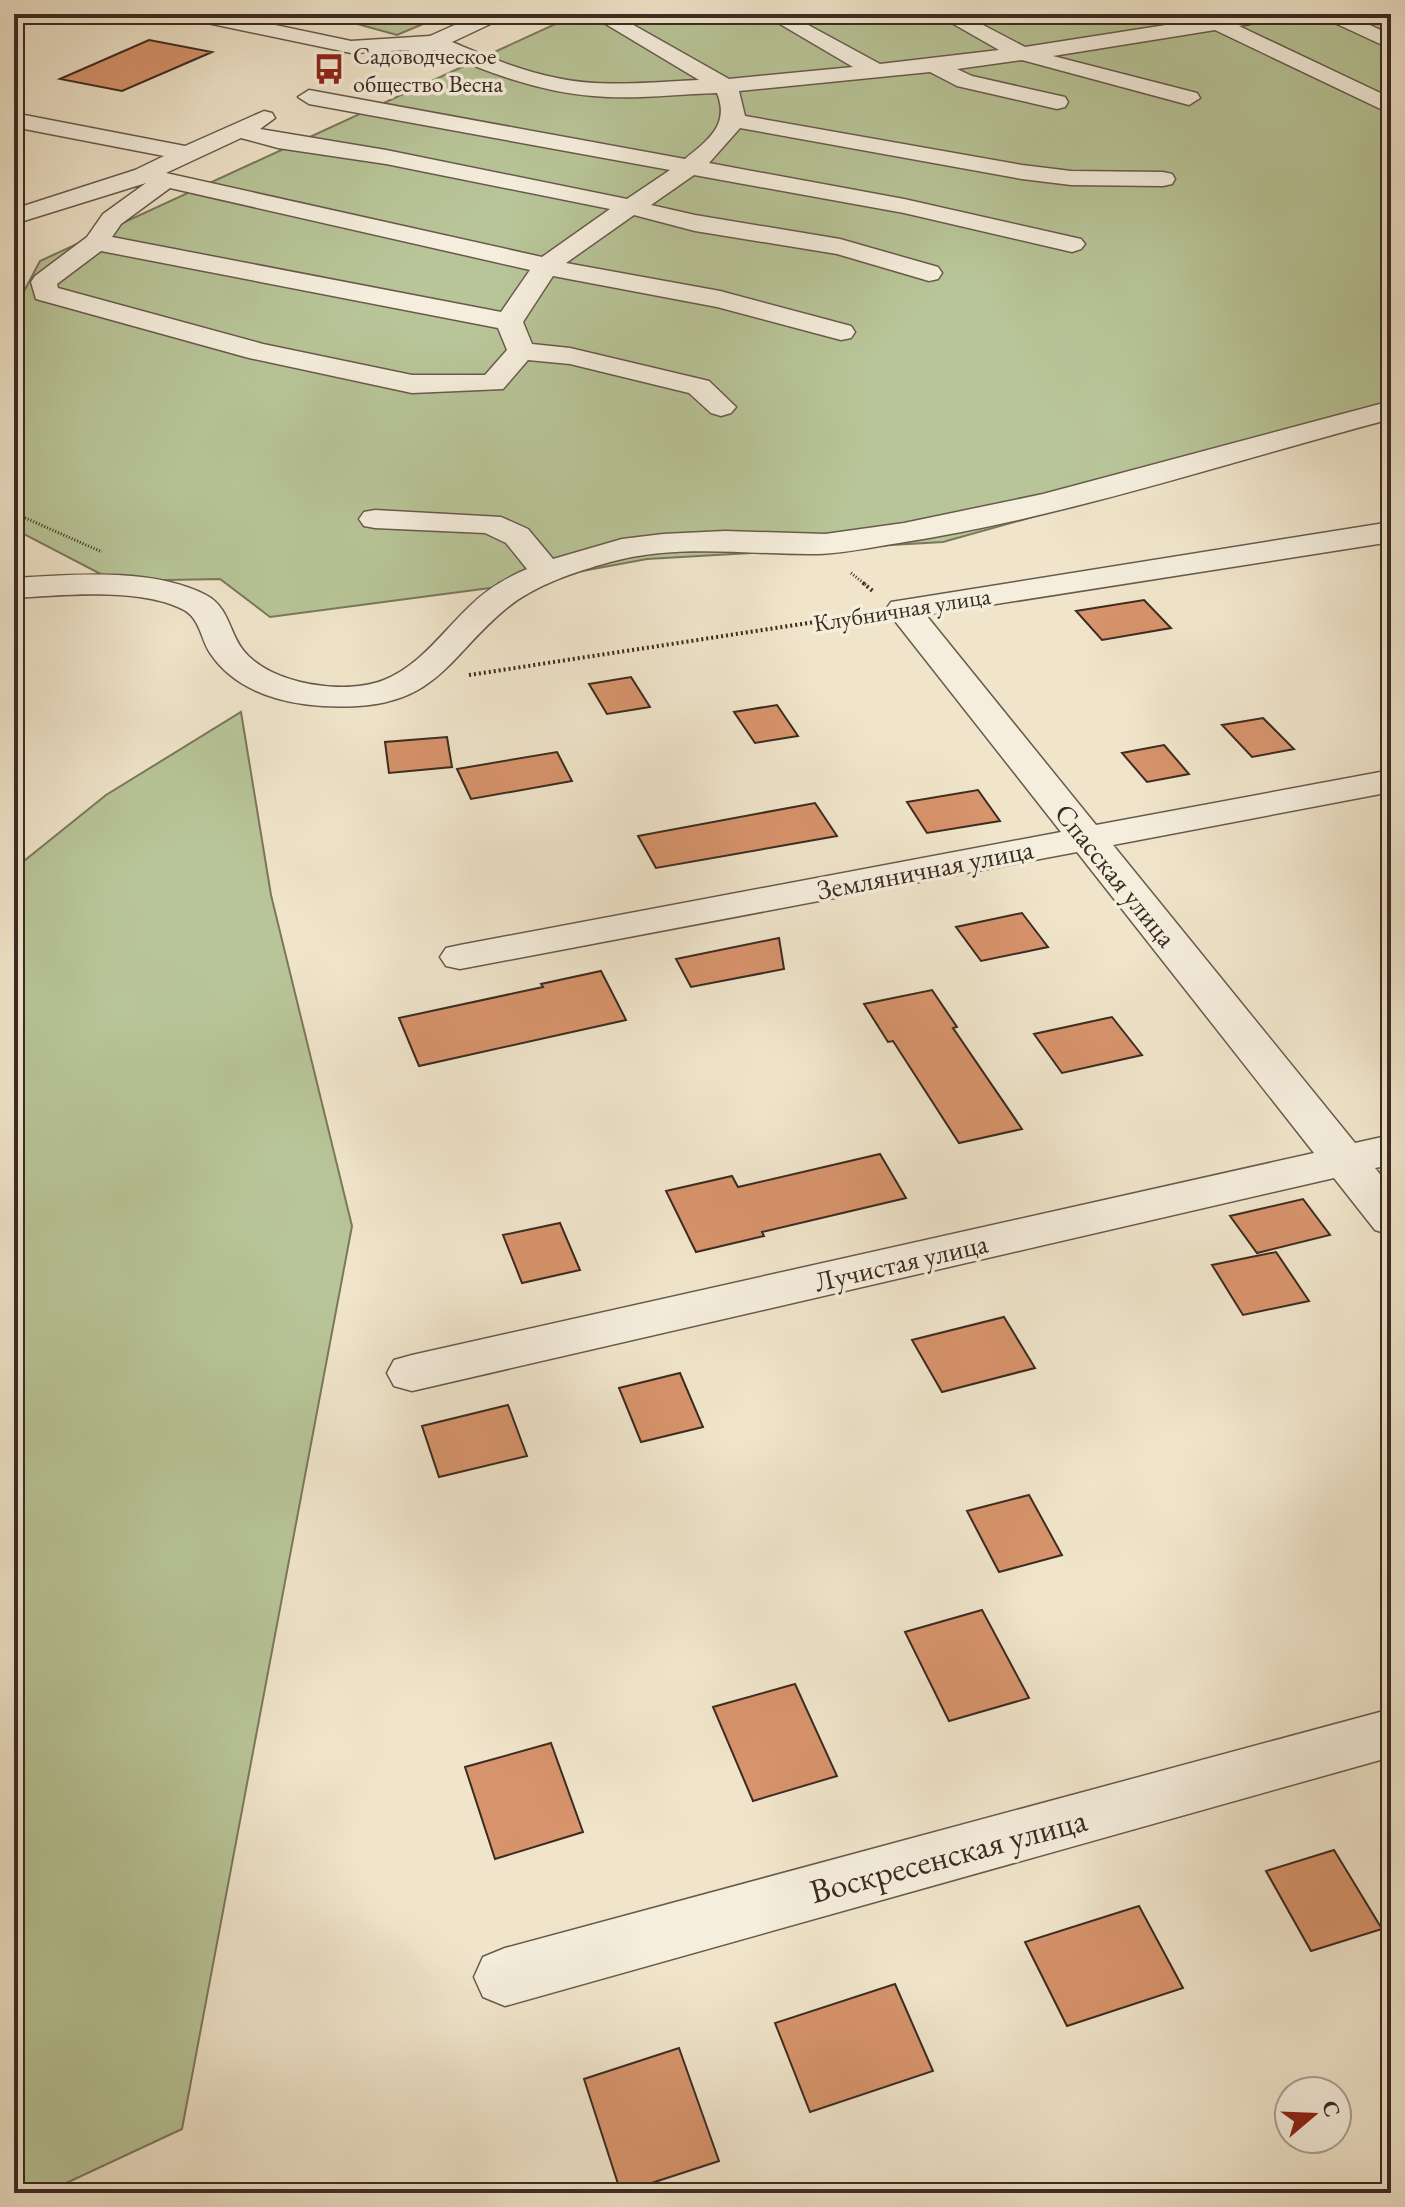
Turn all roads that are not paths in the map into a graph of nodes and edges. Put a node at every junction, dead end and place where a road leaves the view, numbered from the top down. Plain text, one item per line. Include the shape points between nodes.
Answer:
1 (193, 14) edge
2 (496, 14) edge
3 (599, 14) edge
4 (773, 14) edge
5 (946, 14) edge
6 (1119, 14) edge
7 (1275, 14) edge
8 (1331, 14) edge
9 (1219, 24) junction
10 (1159, 32) junction
11 (434, 42) junction
12 (1391, 43) edge
13 (1022, 54) junction
14 (933, 65) junction
15 (373, 69) dead end
16 (875, 70) junction
17 (347, 80) dead end
18 (725, 86) junction
19 (1189, 98) dead end
20 (1057, 102) dead end
21 (295, 104) junction
22 (1391, 107) edge
23 (14, 120) edge
24 (733, 120) junction
25 (239, 130) junction
26 (188, 154) junction
27 (689, 166) junction
28 (154, 178) junction
29 (1163, 179) dead end
30 (632, 206) junction
31 (14, 217) edge
32 (96, 242) junction
33 (1072, 244) dead end
34 (550, 265) junction
35 (929, 273) dead end
36 (14, 279) edge
37 (45, 293) junction
38 (509, 322) junction
39 (841, 332) dead end
40 (521, 351) junction
41 (721, 407) dead end
42 (1391, 410) edge
43 (375, 519) dead end
44 (1391, 532) edge
45 (546, 572) junction
46 (14, 588) edge
47 (903, 609) joint
48 (1391, 781) edge
49 (1087, 839) junction
50 (460, 957) dead end
51 (1391, 1150) edge
52 (1344, 1161) junction
53 (1391, 1219) edge
54 (412, 1373) dead end
55 (1391, 1733) edge
56 (505, 1977) dead end

1 - 11 street via 351,47
2 - 11 street
3 - 18 street
4 - 16 street
5 - 13 street
6 - 10 street
7 - 9 street
8 - 12 street
9 - 10 street
9 - 22 street
10 - 13 street
11 - 15 street
11 - 18 street via 507,72 575,89
13 - 14 street
13 - 19 street
14 - 16 street
14 - 20 street via 965,81
16 - 18 street
17 - 21 street
18 - 24 street
21 - 25 street
21 - 27 street
23 - 26 street
24 - 27 street via 726,135
24 - 29 street via 1022,172
25 - 26 street
25 - 30 street
26 - 28 street
27 - 30 street
27 - 33 street
28 - 31 street
28 - 32 street
28 - 34 street
30 - 34 street
30 - 35 street via 695,223 840,247
32 - 37 street via 44,282
32 - 38 street
34 - 38 street
34 - 39 street via 720,299
36 - 37 street
37 - 40 street via 259,352 412,384 493,383
38 - 40 street
40 - 41 street via 570,356 699,387
42 - 45 street via 1132,483 989,515 830,544 701,540 608,552
43 - 45 street via 490,524 517,536
44 - 47 street, Клубничная улица
45 - 46 street via 500,598 412,683 376,694 349,695 280,688 255,677 229,656 207,610 184,598 109,587
47 - 49 street, Спасская улица
48 - 49 street, Земляничная улица
49 - 50 street, Земляничная улица
49 - 52 street, Спасская улица
51 - 52 street, Лучистая улица
52 - 53 street, Спасская улица
52 - 54 street, Лучистая улица
55 - 56 street, Воскресенская улица

